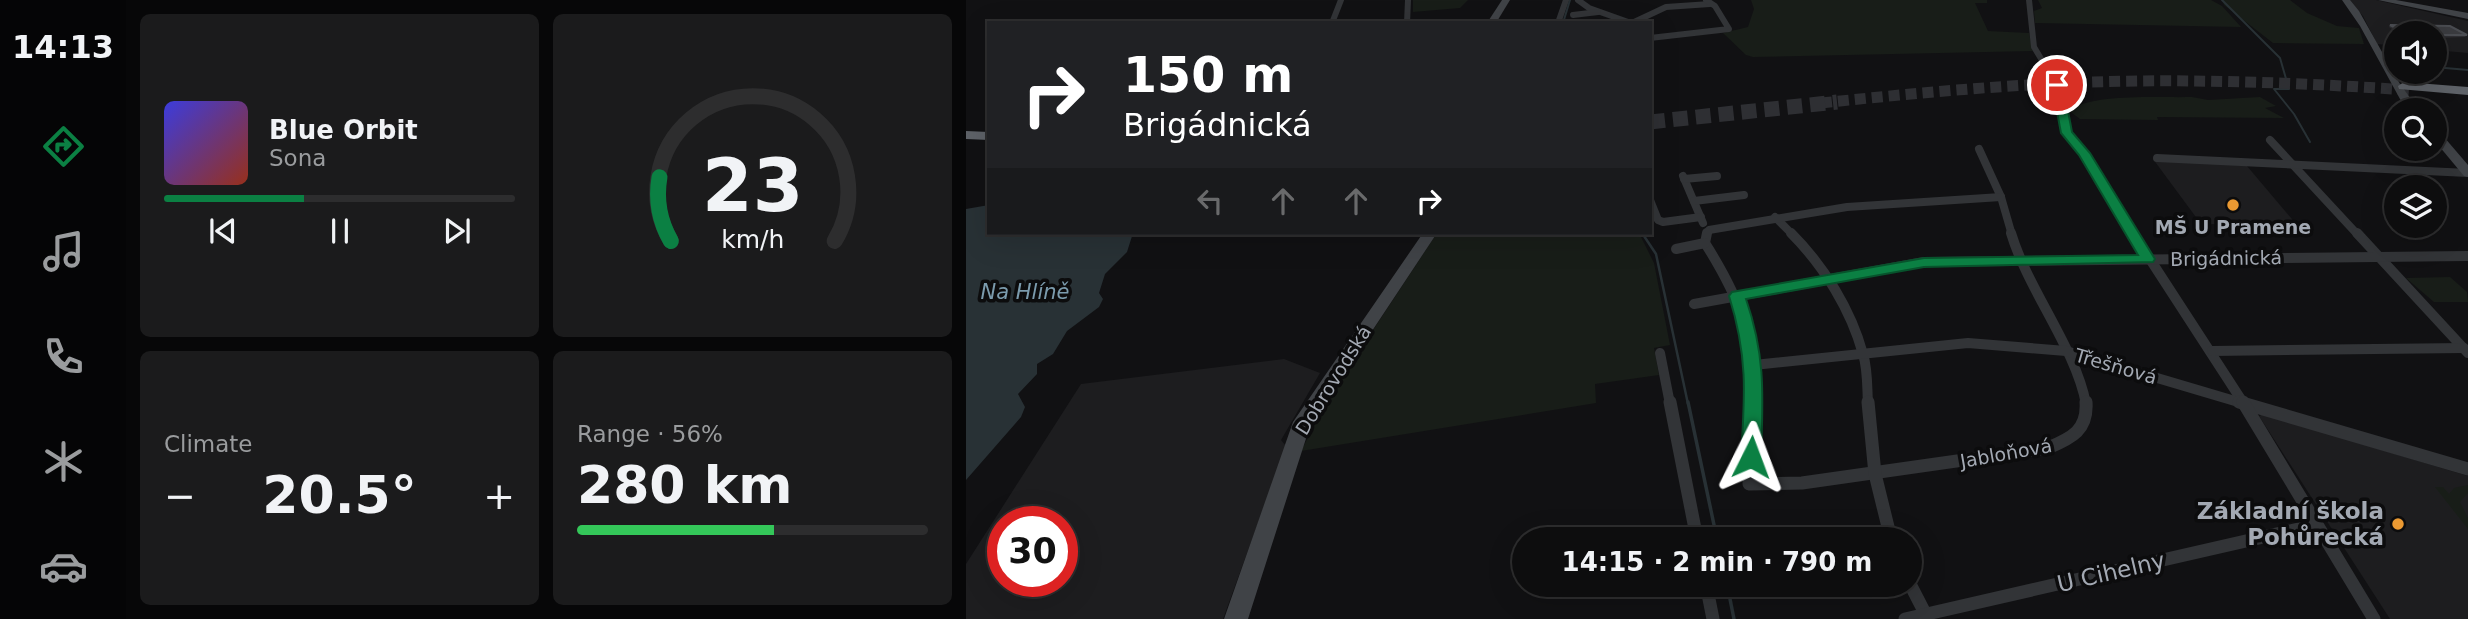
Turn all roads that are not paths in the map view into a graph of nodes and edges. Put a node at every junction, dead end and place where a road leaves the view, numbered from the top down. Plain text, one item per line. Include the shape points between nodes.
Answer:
1 (1341, 0) edge
2 (1408, 0) edge
3 (1506, 0) edge
4 (1566, 0) edge
5 (1578, 0) edge
6 (1659, 0) edge
7 (2029, 0) edge
8 (2346, 0) edge
9 (2382, 0) edge
10 (1708, 2) edge
11 (1666, 7) junction
12 (1601, 12) junction
13 (1573, 15) dead end
14 (2468, 16) edge
15 (1333, 21) edge
16 (1407, 21) edge
17 (1492, 21) edge
18 (1559, 21) edge
19 (1626, 21) edge
20 (1636, 21) edge
21 (1652, 38) edge
22 (2468, 94) edge
23 (2404, 98) edge
24 (966, 129) edge
25 (987, 130) edge
26 (966, 135) edge
27 (987, 136) edge
28 (2270, 140) dead end
29 (2447, 148) edge
30 (1979, 149) dead end
31 (2157, 158) dead end
32 (2291, 164) junction
33 (2468, 173) edge
34 (1717, 176) dead end
35 (1744, 195) dead end
36 (2001, 197) junction
37 (1694, 201) junction
38 (1652, 205) edge
39 (1701, 217) junction
40 (1775, 217) junction
41 (1429, 235) edge
42 (1706, 237) junction
43 (1676, 249) dead end
44 (2468, 256) edge
45 (2378, 257) junction
46 (2019, 259) junction
47 (2148, 259) junction
48 (1828, 277) junction
49 (1737, 296) junction
50 (1693, 304) dead end
51 (2466, 350) edge
52 (2066, 351) junction
53 (2211, 351) junction
54 (1660, 353) dead end
55 (1864, 356) junction
56 (1754, 365) junction
57 (2244, 403) junction
58 (2468, 469) edge
59 (1875, 474) junction
60 (2316, 525) junction
61 (1695, 527) edge
62 (1888, 527) edge
63 (1709, 597) edge
64 (1916, 597) edge
65 (1926, 617) edge
66 (1236, 619) edge
67 (1713, 619) edge
68 (1905, 619) edge
69 (2374, 619) edge

1 - 15 street
2 - 16 street
3 - 17 main road
4 - 18 street
5 - 12 street
6 - 11 street
7 - 47 street via 2035,47 2061,92 2067,133
8 - 23 main road via 2365,24
9 - 14 main road
10 - 11 street
10 - 21 street via 1716,6 1729,29
11 - 20 street
12 - 13 street
12 - 19 street
22 - 22 highway via 2453,89 2409,90
24 - 25 highway
26 - 27 highway
28 - 32 street
29 - 33 main road
30 - 36 street, Jabloňová
31 - 32 street
32 - 33 street
32 - 45 street
34 - 37 street via 1684,177
35 - 37 street
36 - 40 street via 1872,204
36 - 46 street, Jabloňová
37 - 39 street
38 - 39 street via 1663,222
39 - 42 street
40 - 42 street
40 - 48 street
41 - 66 main road, Dobrovodská via 1302,422
42 - 43 street
42 - 49 street
44 - 45 street, Brigádnická
45 - 47 street, Brigádnická
45 - 51 street
46 - 47 street, Brigádnická
46 - 48 street, Brigádnická via 1924,262
46 - 52 street, Jabloňová
47 - 53 street
48 - 49 street, Brigádnická
48 - 55 street via 1849,312
49 - 50 street, Brigádnická
49 - 56 street
51 - 53 street
52 - 55 street, Třešňová via 1968,343
52 - 57 street, Třešňová
52 - 59 street, Jabloňová via 2087,400 2083,426 2070,439 2048,448
53 - 57 street
54 - 61 street
55 - 56 street, Třešňová
55 - 59 street
56 - 59 street, Jabloňová via 1749,484
57 - 58 street, Třešňová
57 - 60 street
59 - 62 street
60 - 65 street, U Cihelny
60 - 69 street
63 - 67 street
64 - 65 street
65 - 68 street, U Cihelny

